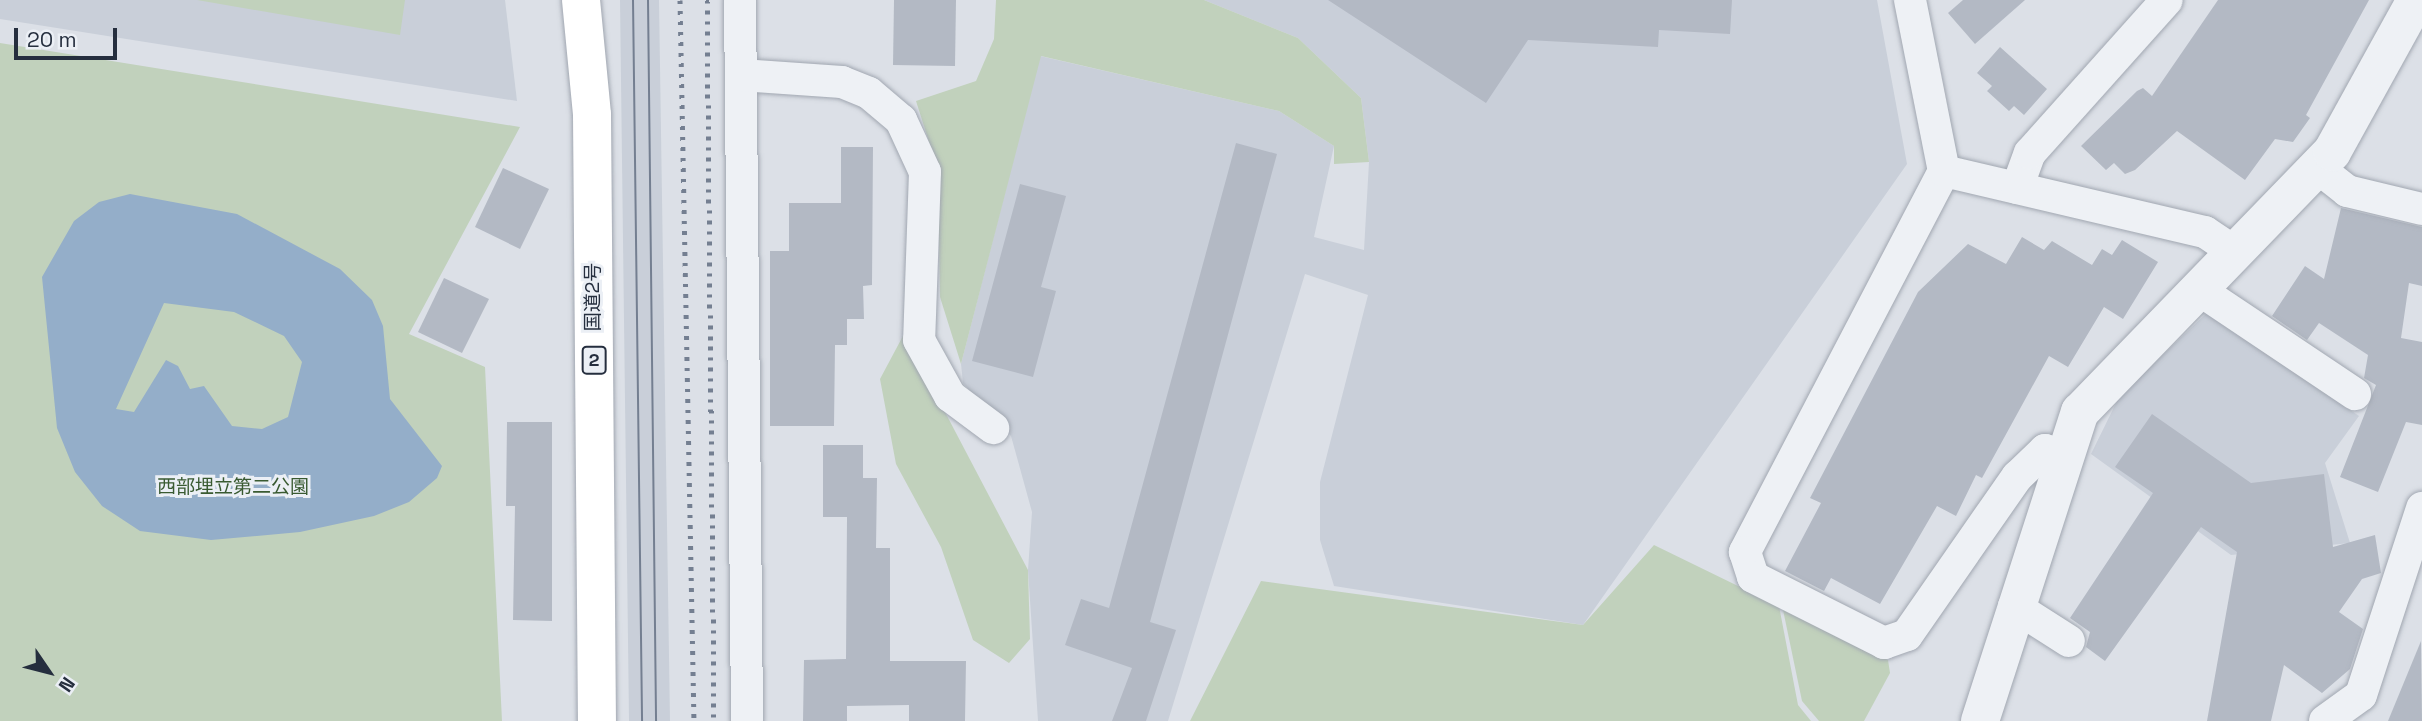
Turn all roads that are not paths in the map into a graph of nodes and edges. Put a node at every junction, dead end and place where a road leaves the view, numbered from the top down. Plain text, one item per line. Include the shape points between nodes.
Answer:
1 (581, 0) edge
2 (740, 0) edge
3 (1910, 0) edge
4 (2167, 0) edge
5 (2416, 0) edge
6 (741, 75) junction
7 (2318, 168) junction
8 (1944, 171) junction
9 (2017, 188) junction
10 (2422, 209) edge
11 (2235, 252) junction
12 (2198, 289) junction
13 (2355, 394) dead end
14 (993, 428) dead end
15 (2063, 456) junction
16 (2422, 508) edge
17 (2412, 577) edge
18 (2014, 606) junction
19 (2068, 641) dead end
20 (597, 721) edge
21 (747, 721) edge
22 (1980, 721) edge
23 (2325, 721) edge

1 - 20 highway, 国道2号 / 2 via 592,115
2 - 6 street
3 - 8 street
4 - 9 street via 2029,153
5 - 7 street via 2361,106
6 - 14 street via 842,82 869,93 901,120 925,172 921,348 950,396
6 - 21 street
7 - 10 street via 2347,191
7 - 11 street
8 - 9 street
8 - 15 street via 1745,552 1754,577 1884,643 1907,635 2017,477 2045,450
9 - 11 street via 2205,232
11 - 12 street
12 - 13 street
12 - 15 street via 2089,398
15 - 18 street
16 - 17 street
17 - 23 street via 2361,695
18 - 19 street
18 - 22 street

